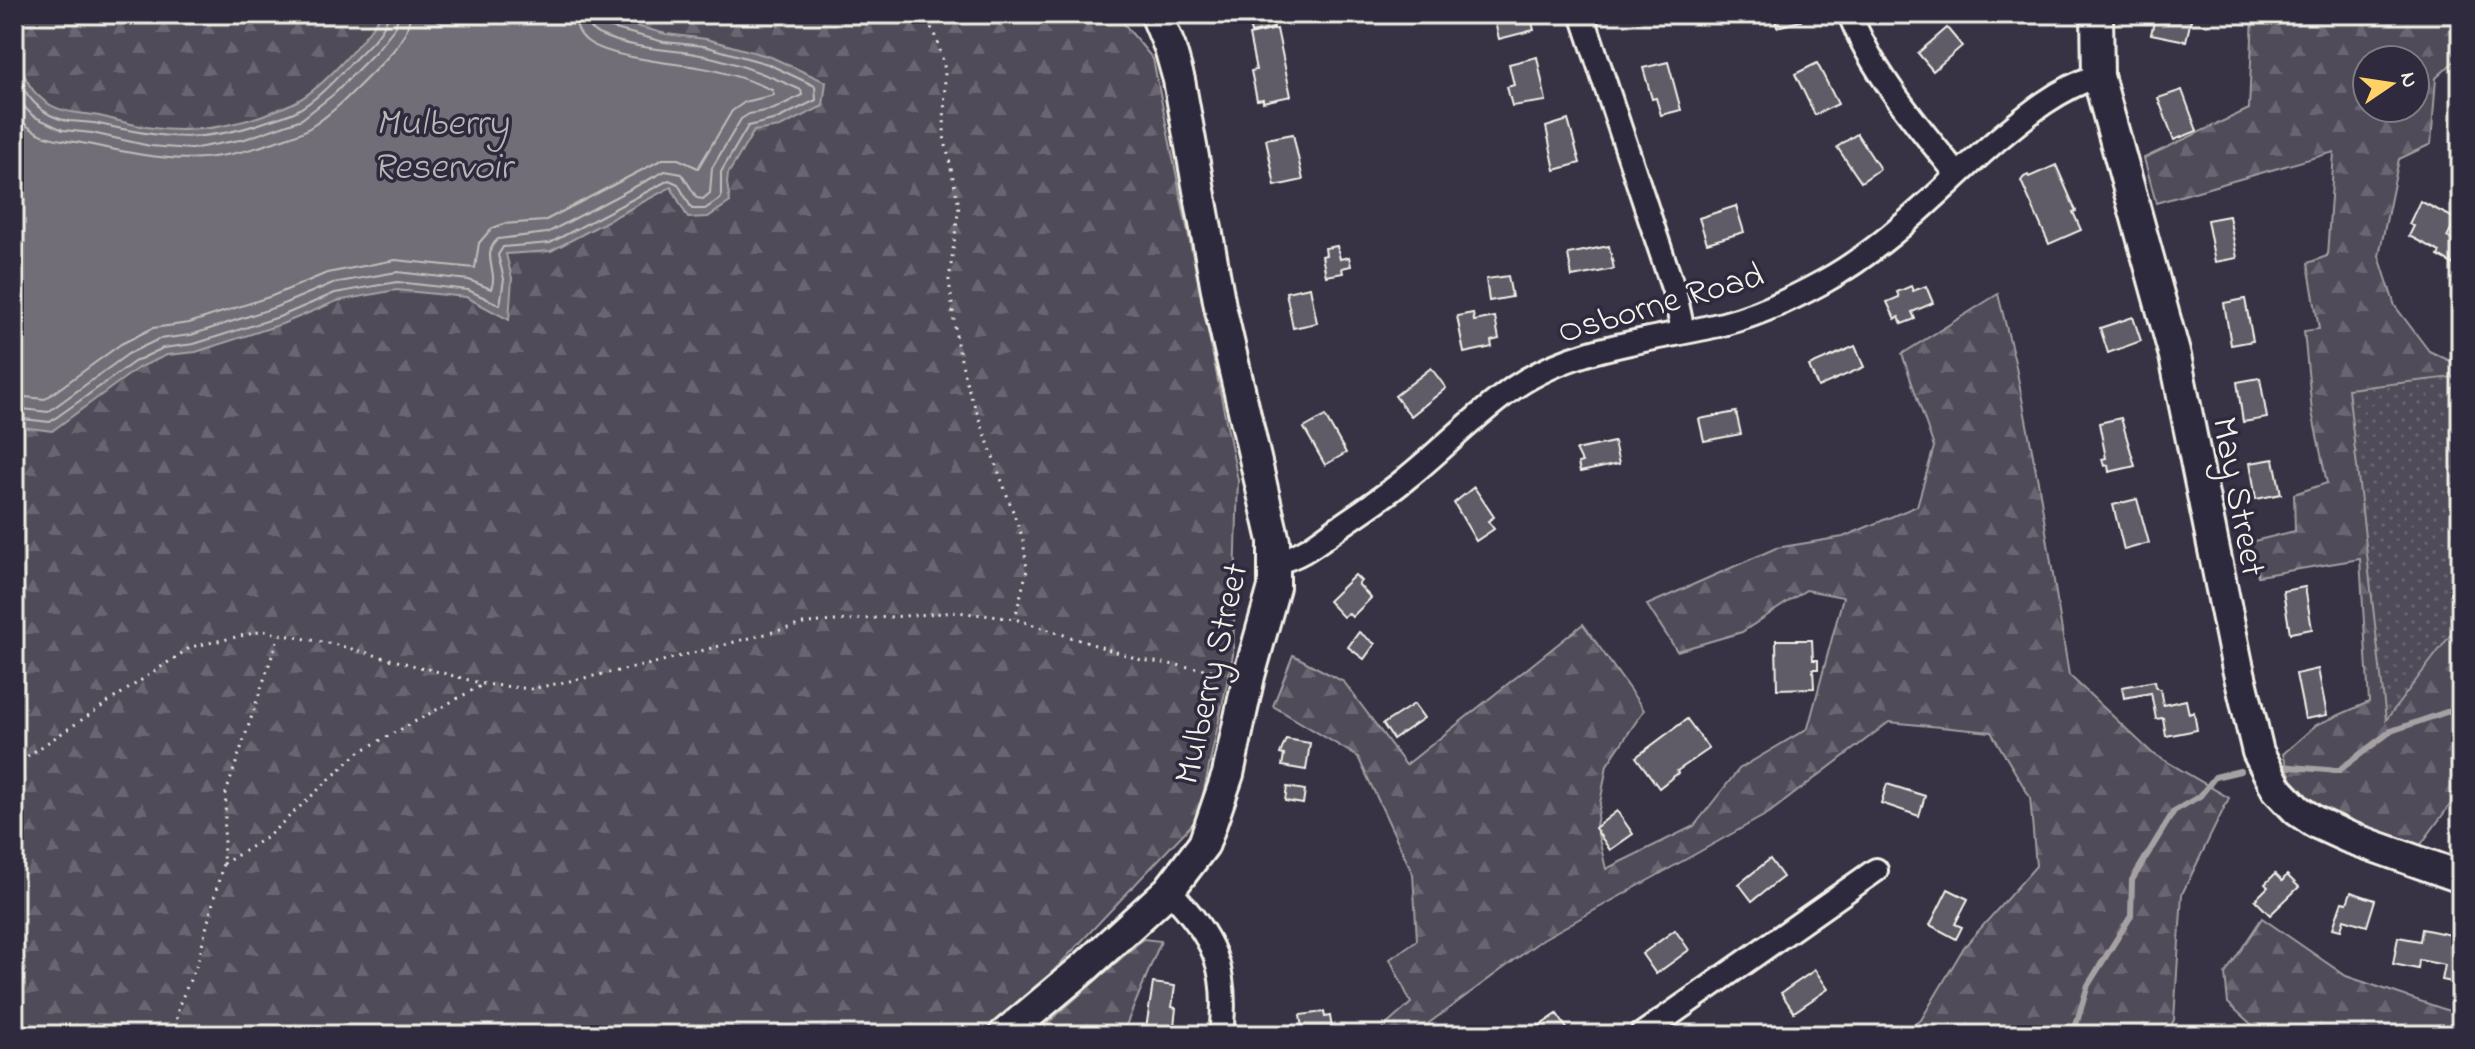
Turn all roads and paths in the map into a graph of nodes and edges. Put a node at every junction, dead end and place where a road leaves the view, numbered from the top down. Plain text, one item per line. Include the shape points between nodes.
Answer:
1 (196, 14) edge
2 (205, 14) edge
3 (923, 14) edge
4 (1156, 14) edge
5 (1582, 14) edge
6 (1850, 14) edge
7 (2097, 14) edge
8 (2098, 76) junction
9 (1957, 174) junction
10 (1683, 331) junction
11 (1276, 562) junction
12 (1015, 619) junction
13 (279, 634) junction
14 (1249, 676) junction
15 (484, 684) junction
16 (14, 765) edge
17 (223, 864) junction
18 (1876, 870) dead end
19 (2461, 877) edge
20 (1169, 890) junction
21 (174, 1035) edge
22 (1004, 1035) edge
23 (1221, 1035) edge
24 (1641, 1035) edge

1 - 2 path
3 - 12 path via 937,38 945,70 944,136 959,206 949,280 957,343 1023,539 1027,570
4 - 11 street, Mulberry Street via 1179,80 1220,306
5 - 10 street
6 - 9 street via 1918,127
7 - 8 street, May Street
8 - 9 street, Osborne Road via 2051,97
8 - 19 street, May Street via 2175,356 2237,664 2263,762 2287,800 2315,822
9 - 10 street, Osborne Road via 1869,253 1828,280 1750,316
10 - 11 street, Osborne Road via 1602,350 1538,374 1490,406 1407,478 1300,554
11 - 14 street, Mulberry Street via 1268,616
12 - 14 path via 1141,660
12 - 15 path via 958,612 807,623 556,685 531,689
13 - 15 path
13 - 16 path via 263,631 191,647
13 - 17 path via 226,793
14 - 20 street, Mulberry Street via 1216,814 1204,844
15 - 17 path via 359,752 267,837
17 - 21 path
18 - 24 street
20 - 22 street, Mulberry Street
20 - 23 street via 1205,931 1215,952 1223,985

